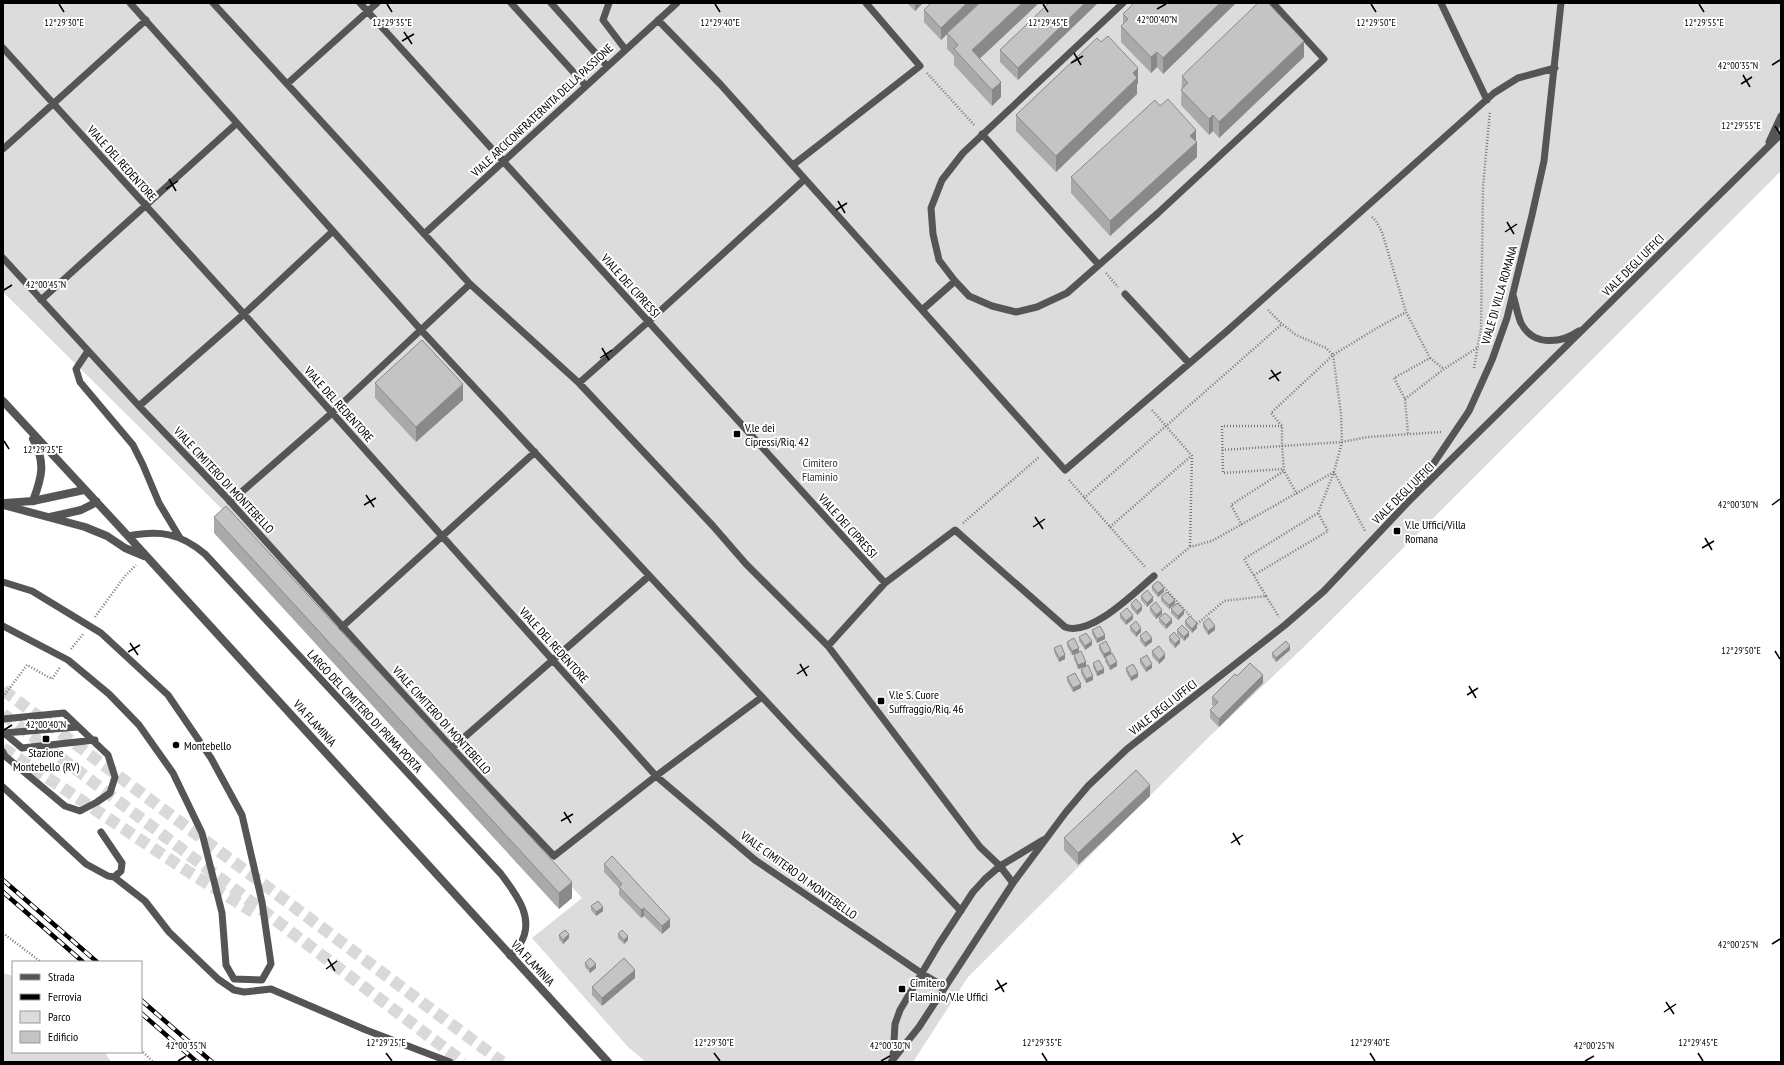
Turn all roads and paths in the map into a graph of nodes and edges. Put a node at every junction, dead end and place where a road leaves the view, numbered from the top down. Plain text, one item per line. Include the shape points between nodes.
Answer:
1 (130, 3) edge
2 (214, 3) edge
3 (360, 3) edge
4 (376, 3) edge
5 (511, 3) edge
6 (551, 3) edge
7 (609, 3) edge
8 (677, 3) edge
9 (866, 3) edge
10 (1123, 3) edge
11 (1273, 3) edge
12 (1441, 3) edge
13 (1561, 3) edge
14 (368, 11) junction
15 (146, 20) junction
16 (658, 20) junction
17 (3, 48) edge
18 (625, 49) junction
19 (607, 66) junction
20 (920, 66) junction
21 (1555, 68) junction
22 (287, 84) junction
23 (586, 86) junction
24 (1487, 100) junction
25 (54, 104) junction
26 (1781, 116) edge
27 (237, 123) junction
28 (982, 134) junction
29 (1781, 134) edge
30 (3, 149) edge
31 (1764, 151) junction
32 (503, 161) junction
33 (793, 165) junction
34 (805, 179) junction
35 (146, 206) junction
36 (1363, 210) junction
37 (333, 231) junction
38 (424, 234) junction
39 (3, 258) edge
40 (1099, 265) junction
41 (955, 281) junction
42 (470, 284) junction
43 (1125, 294) joint
44 (1513, 294) junction
45 (41, 300) junction
46 (1260, 301) junction
47 (922, 310) junction
48 (1406, 312) junction
49 (244, 314) junction
50 (1595, 319) junction
51 (648, 322) junction
52 (1282, 324) junction
53 (421, 330) junction
54 (1478, 348) junction
55 (88, 351) junction
56 (1333, 355) junction
57 (1430, 358) junction
58 (1189, 363) junction
59 (1444, 369) junction
60 (1474, 373) dead end
61 (578, 383) junction
62 (1405, 400) junction
63 (3, 401) edge
64 (1144, 402) junction
65 (139, 406) junction
66 (332, 413) junction
67 (1166, 426) junction
68 (1282, 426) junction
69 (26, 428) junction
70 (1457, 430) junction
71 (1408, 434) junction
72 (1342, 442) junction
73 (1282, 446) junction
74 (1047, 450) junction
75 (1222, 450) junction
76 (535, 452) junction
77 (1192, 456) junction
78 (1065, 470) junction
79 (1284, 470) junction
80 (1334, 472) junction
81 (84, 490) junction
82 (1297, 494) junction
83 (1084, 498) junction
84 (34, 501) junction
85 (1409, 501) junction
86 (97, 502) junction
87 (230, 502) junction
88 (3, 504) edge
89 (1318, 513) junction
90 (47, 517) junction
91 (1242, 525) junction
92 (1110, 527) junction
93 (955, 530) junction
94 (128, 536) junction
95 (442, 536) junction
96 (180, 538) junction
97 (1371, 542) junction
98 (1190, 547) junction
99 (146, 556) junction
100 (130, 570) dead end
101 (1254, 575) junction
102 (649, 576) junction
103 (1154, 576) junction
104 (3, 582) edge
105 (885, 583) junction
106 (1266, 596) junction
107 (94, 618) dead end
108 (1285, 625) junction
109 (3, 626) edge
110 (342, 627) junction
111 (82, 634) dead end
112 (76, 644) dead end
113 (828, 646) junction
114 (553, 660) junction
115 (55, 673) dead end
116 (762, 697) junction
117 (3, 698) edge
118 (3, 719) edge
119 (78, 727) junction
120 (4, 733) edge
121 (95, 740) junction
122 (452, 748) junction
123 (3, 752) edge
124 (656, 776) junction
125 (3, 788) edge
126 (100, 832) dead end
127 (1047, 838) junction
128 (1000, 866) junction
129 (114, 876) junction
130 (1013, 883) junction
131 (961, 911) junction
132 (3, 933) edge
133 (510, 956) junction
134 (41, 961) edge
135 (921, 973) junction
136 (945, 987) junction
137 (142, 1051) edge
138 (892, 1060) edge
139 (606, 1061) edge
140 (153, 1062) edge
141 (450, 1062) edge

1 - 15 lane
2 - 22 lane
3 - 14 lane, VIALE DEI CIPRESSI
4 - 14 lane
5 - 23 lane
6 - 19 lane
7 - 18 lane via 604,20
8 - 16 lane, VIALE ARCICONFRATERNITA DELLA PASSIONE
9 - 20 lane
10 - 28 lane
11 - 40 lane via 1324,59
12 - 24 lane
13 - 21 lane, VIALE DI VILLA ROMANA
14 - 22 lane
14 - 32 lane, VIALE DEI CIPRESSI
15 - 25 lane
15 - 27 lane
16 - 18 lane, VIALE ARCICONFRATERNITA DELLA PASSIONE
16 - 33 lane
17 - 25 lane, VIALE DEL REDENTORE
18 - 19 lane, VIALE ARCICONFRATERNITA DELLA PASSIONE
19 - 23 lane, VIALE ARCICONFRATERNITA DELLA PASSIONE
20 - 28 path
20 - 33 lane
21 - 24 lane via 1518,78 1499,89
21 - 44 lane, VIALE DI VILLA ROMANA via 1544,161
22 - 38 lane
23 - 32 lane, VIALE ARCICONFRATERNITA DELLA PASSIONE
24 - 36 lane
24 - 54 path via 1491,112 1483,187 1482,297
25 - 30 lane
25 - 35 lane, VIALE DEL REDENTORE
26 - 31 lane
27 - 35 lane
27 - 37 lane
28 - 40 lane
28 - 41 lane via 942,180 931,208 939,260
29 - 31 lane, VIALE DEGLI UFFICI
31 - 50 lane, VIALE DEGLI UFFICI
32 - 38 lane, VIALE ARCICONFRATERNITA DELLA PASSIONE
32 - 51 lane, VIALE DEI CIPRESSI
33 - 34 lane
34 - 47 lane
34 - 51 lane
35 - 45 lane
35 - 49 lane, VIALE DEL REDENTORE
36 - 46 lane
36 - 48 path via 1376,221 1382,232
37 - 49 lane
37 - 53 lane
38 - 42 lane
39 - 45 lane, VIALE CIMITERO DI MONTEBELLO
40 - 41 lane via 1067,293 1037,307 1016,312 992,306 969,296
40 - 43 path
41 - 47 lane
42 - 53 lane
42 - 61 lane
43 - 58 lane
44 - 50 lane via 1521,322 1532,336 1541,340 1565,338 1582,330
44 - 70 lane, VIALE DI VILLA ROMANA via 1489,366 1469,411
45 - 55 lane, VIALE CIMITERO DI MONTEBELLO
46 - 52 path
46 - 58 lane
47 - 74 lane
48 - 56 path
48 - 57 path
49 - 65 lane
49 - 66 lane, VIALE DEL REDENTORE
50 - 85 lane, VIALE DEGLI UFFICI
51 - 61 lane
51 - 105 lane, VIALE DEI CIPRESSI
52 - 56 path via 1296,335 1326,348
52 - 67 path
53 - 66 lane
53 - 76 lane
54 - 59 path
54 - 60 path
55 - 65 lane, VIALE CIMITERO DI MONTEBELLO
55 - 96 lane via 76,369 80,382 133,445 159,503
56 - 68 path via 1271,413
56 - 72 path
57 - 59 path
57 - 62 path via 1394,378
58 - 64 lane
59 - 62 path
61 - 113 lane via 746,564
62 - 71 path
63 - 69 street, VIA FLAMINIA
64 - 67 path
64 - 78 lane
65 - 87 lane, VIALE CIMITERO DI MONTEBELLO
66 - 87 lane
66 - 95 lane, VIALE DEL REDENTORE
67 - 77 path
67 - 83 path
68 - 73 path
68 - 75 path via 1222,426
69 - 81 street, VIA FLAMINIA
69 - 84 street via 40,454 42,467
70 - 71 path
70 - 85 lane, VIALE DI VILLA ROMANA
71 - 72 path
72 - 73 path
72 - 80 path
73 - 75 path
73 - 79 path
74 - 78 lane
74 - 93 path
75 - 79 path via 1223,473
76 - 95 lane
76 - 102 lane
77 - 92 path
77 - 98 path
78 - 83 path via 1069,481
79 - 82 path
79 - 91 path via 1231,505
80 - 82 path
80 - 89 path
80 - 97 path
81 - 84 street
81 - 86 street, VIA FLAMINIA
82 - 91 path
83 - 92 path
84 - 88 street
85 - 97 lane, VIALE DEGLI UFFICI
86 - 90 street via 81,510
86 - 94 street, VIA FLAMINIA
87 - 110 lane, VIALE CIMITERO DI MONTEBELLO
88 - 90 street
89 - 101 path via 1244,559
89 - 101 path via 1328,531
90 - 99 street via 85,527
91 - 98 path via 1212,541
92 - 103 path
93 - 103 lane via 1069,628 1079,628 1100,618 1119,606
93 - 105 lane
94 - 96 lane, LARGO DEL CIMITERO DI PRIMA PORTA via 163,533
94 - 99 street, VIA FLAMINIA
95 - 110 lane
95 - 114 lane, VIALE DEL REDENTORE
96 - 133 lane, LARGO DEL CIMITERO DI PRIMA PORTA via 205,554 501,874 516,894 525,916 525,930 520,944
97 - 108 lane, VIALE DEGLI UFFICI via 1324,591
98 - 103 path
99 - 133 street, VIA FLAMINIA
100 - 107 path
101 - 106 path
102 - 114 lane
102 - 116 lane
103 - 106 path via 1197,624 1224,600
104 - 109 lane via 32,591 101,633 168,695 211,758 242,815 262,902 271,964 262,980 234,979 226,965 222,913 202,834 173,773 139,725 109,694 68,660
105 - 113 lane
106 - 108 path
108 - 127 lane, VIALE DEGLI UFFICI via 1112,762 1083,792
110 - 122 lane, VIALE CIMITERO DI MONTEBELLO
111 - 112 path
113 - 128 lane via 980,847
114 - 122 lane
114 - 124 lane, VIALE DEL REDENTORE
115 - 117 path via 52,679 27,665
116 - 124 lane
116 - 131 lane
118 - 119 lane via 64,713
119 - 120 lane
119 - 121 lane
120 - 121 lane via 22,748
121 - 123 lane via 108,755 115,777 110,793 80,810 66,806
122 - 124 lane, VIALE CIMITERO DI MONTEBELLO via 554,856
124 - 135 lane, VIALE CIMITERO DI MONTEBELLO via 754,860
125 - 129 lane via 86,864 108,876
126 - 129 lane via 122,863 121,871
127 - 128 lane, VIALE DEGLI UFFICI
127 - 130 lane, VIALE DEGLI UFFICI
128 - 130 lane
128 - 131 lane, VIALE DEGLI UFFICI via 981,884
129 - 141 lane via 145,901 169,932 218,979 234,990 244,992 271,989 366,1030
130 - 136 lane, VIALE DEGLI UFFICI
131 - 135 lane, VIALE DEGLI UFFICI
132 - 134 path
133 - 139 street, VIA FLAMINIA
135 - 136 lane, VIALE CIMITERO DI MONTEBELLO
135 - 138 lane, VIALE DEGLI UFFICI via 898,1016
136 - 138 lane, VIALE DEGLI UFFICI via 919,1027
137 - 140 path

